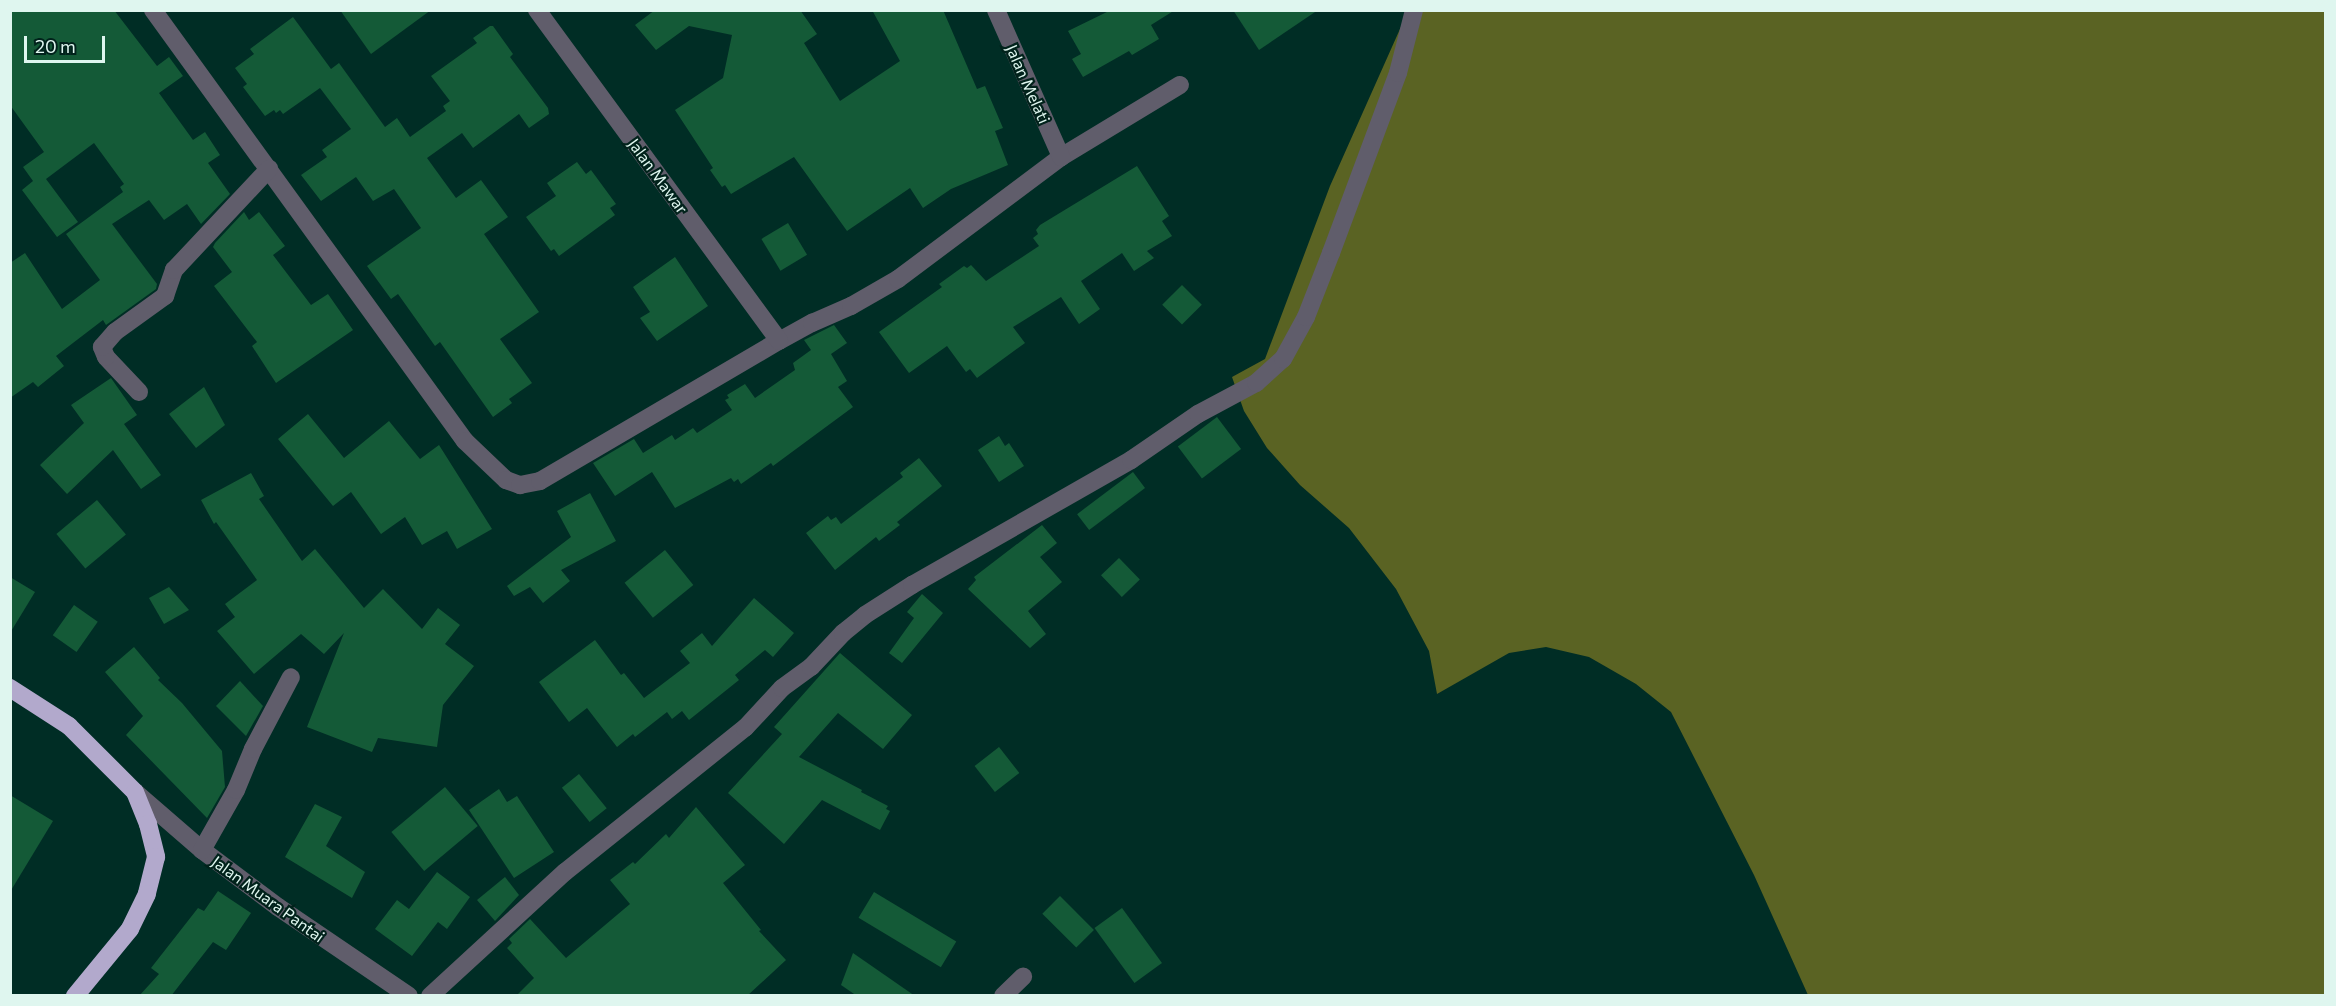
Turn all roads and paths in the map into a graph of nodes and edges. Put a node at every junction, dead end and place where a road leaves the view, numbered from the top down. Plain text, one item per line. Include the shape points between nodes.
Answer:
1 (153, 10) edge
2 (537, 10) edge
3 (996, 10) edge
4 (1414, 10) edge
5 (1180, 85) dead end
6 (1061, 157) junction
7 (269, 169) junction
8 (779, 341) junction
9 (139, 392) dead end
10 (291, 677) dead end
11 (10, 688) edge
12 (135, 792) junction
13 (201, 850) junction
14 (1023, 977) dead end
15 (75, 996) edge
16 (409, 996) edge
17 (430, 996) edge
18 (1004, 996) edge

1 - 7 street
2 - 8 street, Jalan Mawar
3 - 6 street, Jalan Melati
4 - 17 street via 1398,72 1306,317 1282,359 1256,383 1198,414 1131,460 865,615 811,667 782,688 745,728 564,872
5 - 6 street
6 - 8 street via 898,279
7 - 8 street via 465,441 506,480 520,485 540,481
7 - 9 street via 174,270 165,296 115,332 102,347 106,357
10 - 13 street via 236,790
11 - 12 highway via 69,726
12 - 13 street, Jalan Muara Pantai
12 - 15 highway via 156,857 147,894 130,929
13 - 16 street, Jalan Muara Pantai
14 - 18 street

